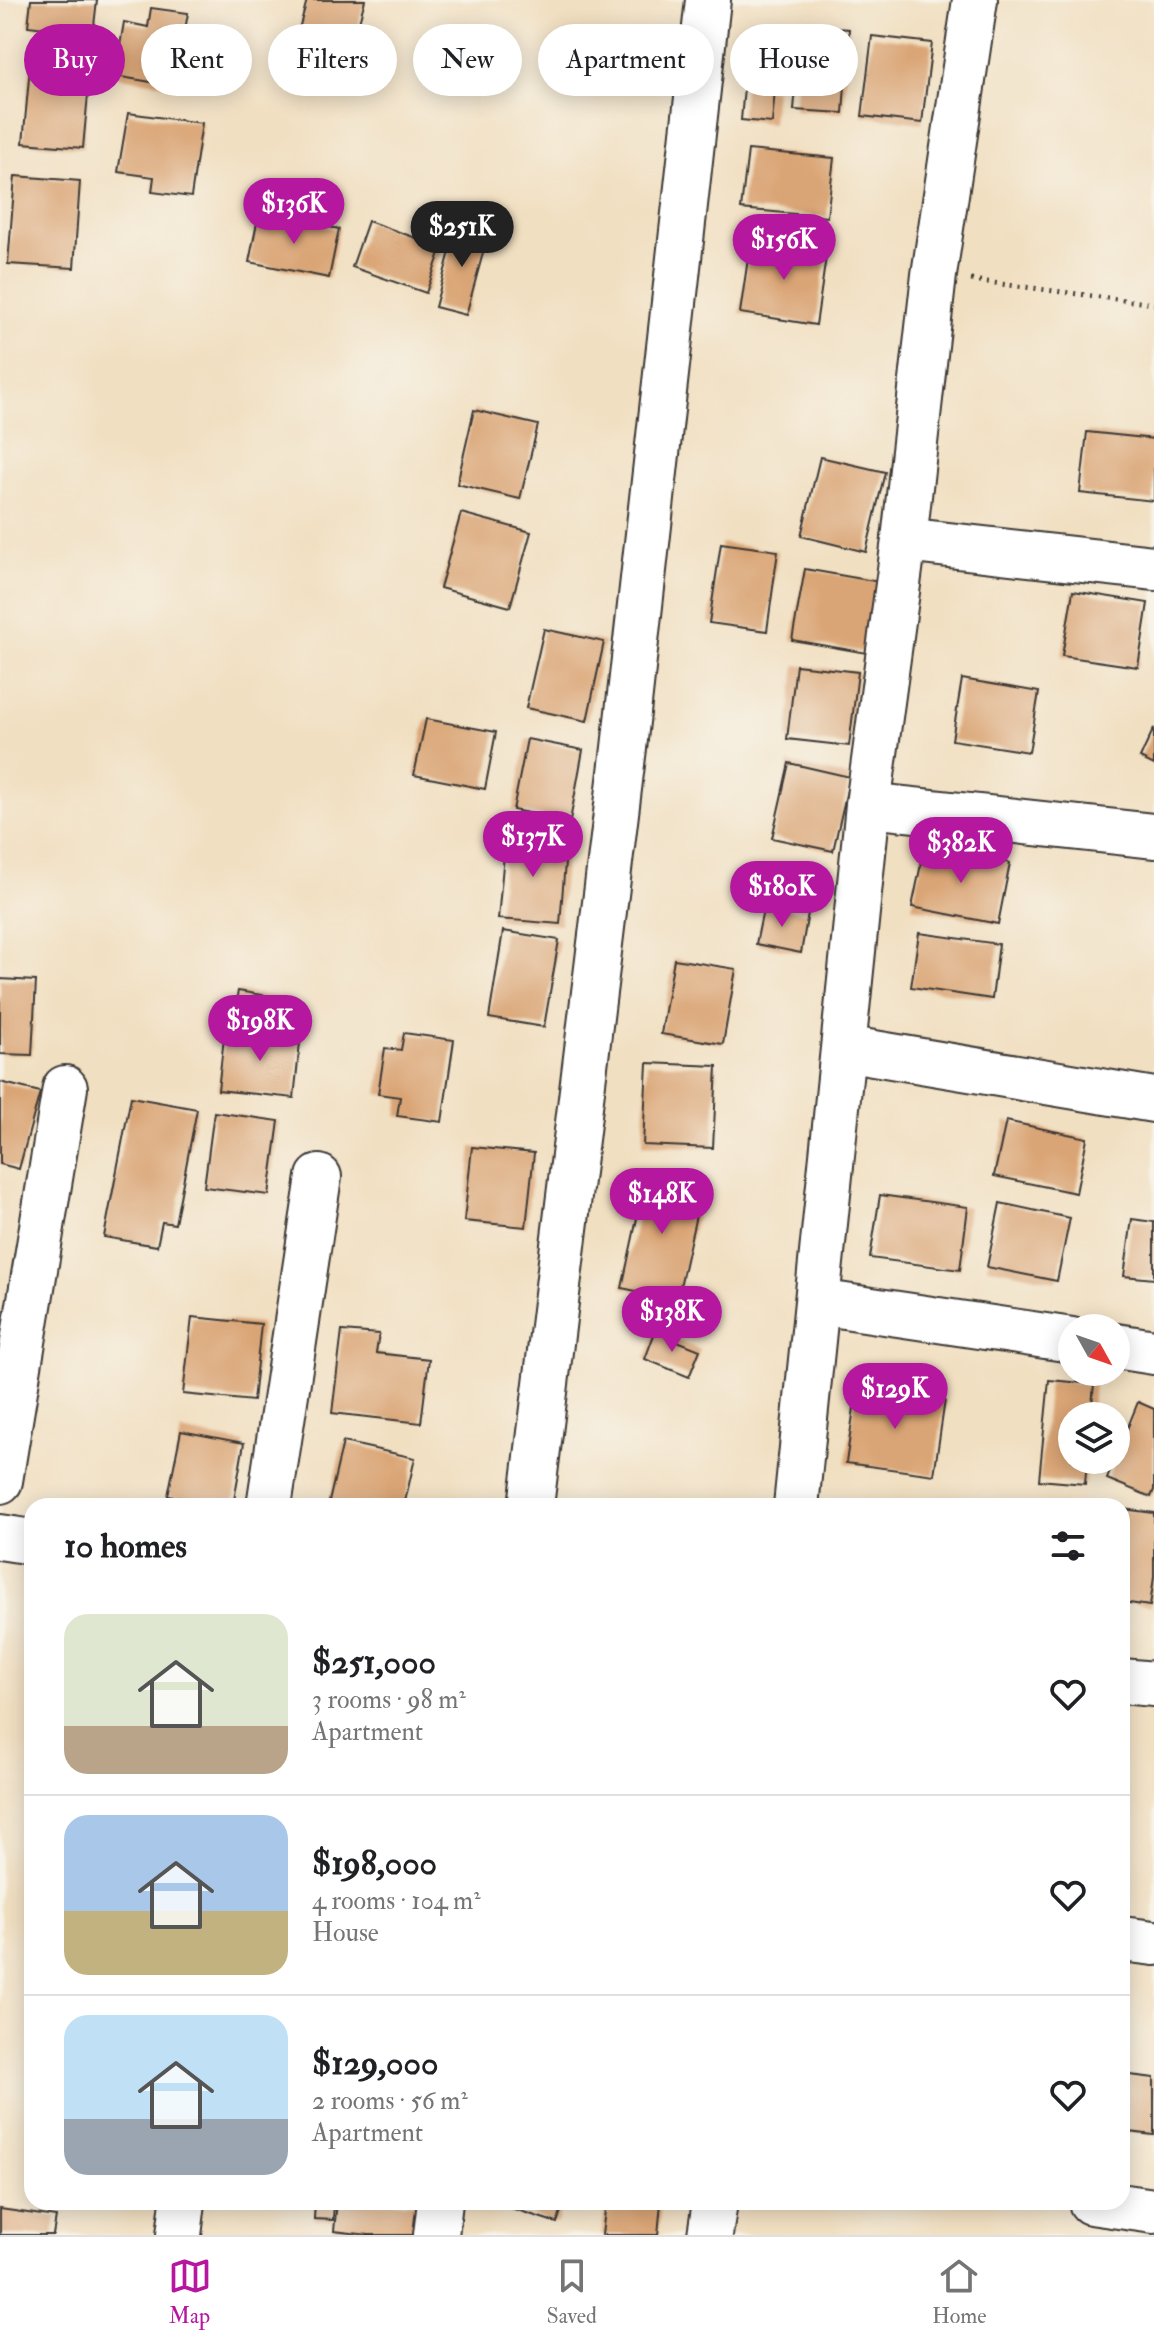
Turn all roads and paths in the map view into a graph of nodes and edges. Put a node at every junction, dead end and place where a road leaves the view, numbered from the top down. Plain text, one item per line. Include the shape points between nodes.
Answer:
1 (708, 0) edge
2 (975, 0) edge
3 (934, 275) junction
4 (1154, 304) edge
5 (904, 540) junction
6 (1154, 568) edge
7 (868, 805) junction
8 (1154, 836) edge
9 (844, 1048) junction
10 (65, 1088) dead end
11 (1154, 1100) edge
12 (319, 1177) dead end
13 (818, 1302) junction
14 (1058, 1338) edge
15 (1130, 1348) edge
16 (1154, 1352) edge
17 (0, 1481) edge
18 (270, 1498) edge
19 (532, 1498) edge
20 (797, 1498) edge
21 (0, 1537) edge
22 (24, 1541) edge
23 (1130, 1682) edge
24 (1154, 1684) edge
25 (1130, 1940) edge
26 (1154, 1943) edge
27 (1130, 2208) edge
28 (182, 2210) edge
29 (439, 2210) edge
30 (714, 2210) edge
31 (1154, 2211) edge
32 (179, 2235) edge
33 (436, 2235) edge
34 (710, 2235) edge

1 - 19 street
2 - 3 street
3 - 4 path
3 - 5 street
5 - 6 street
5 - 7 street
7 - 8 street
7 - 9 street
9 - 11 street
9 - 13 street
10 - 17 street
12 - 18 street
13 - 14 street
13 - 20 street
15 - 16 street
21 - 22 street
23 - 24 street
25 - 26 street
27 - 31 street
28 - 32 street
29 - 33 street
30 - 34 street

